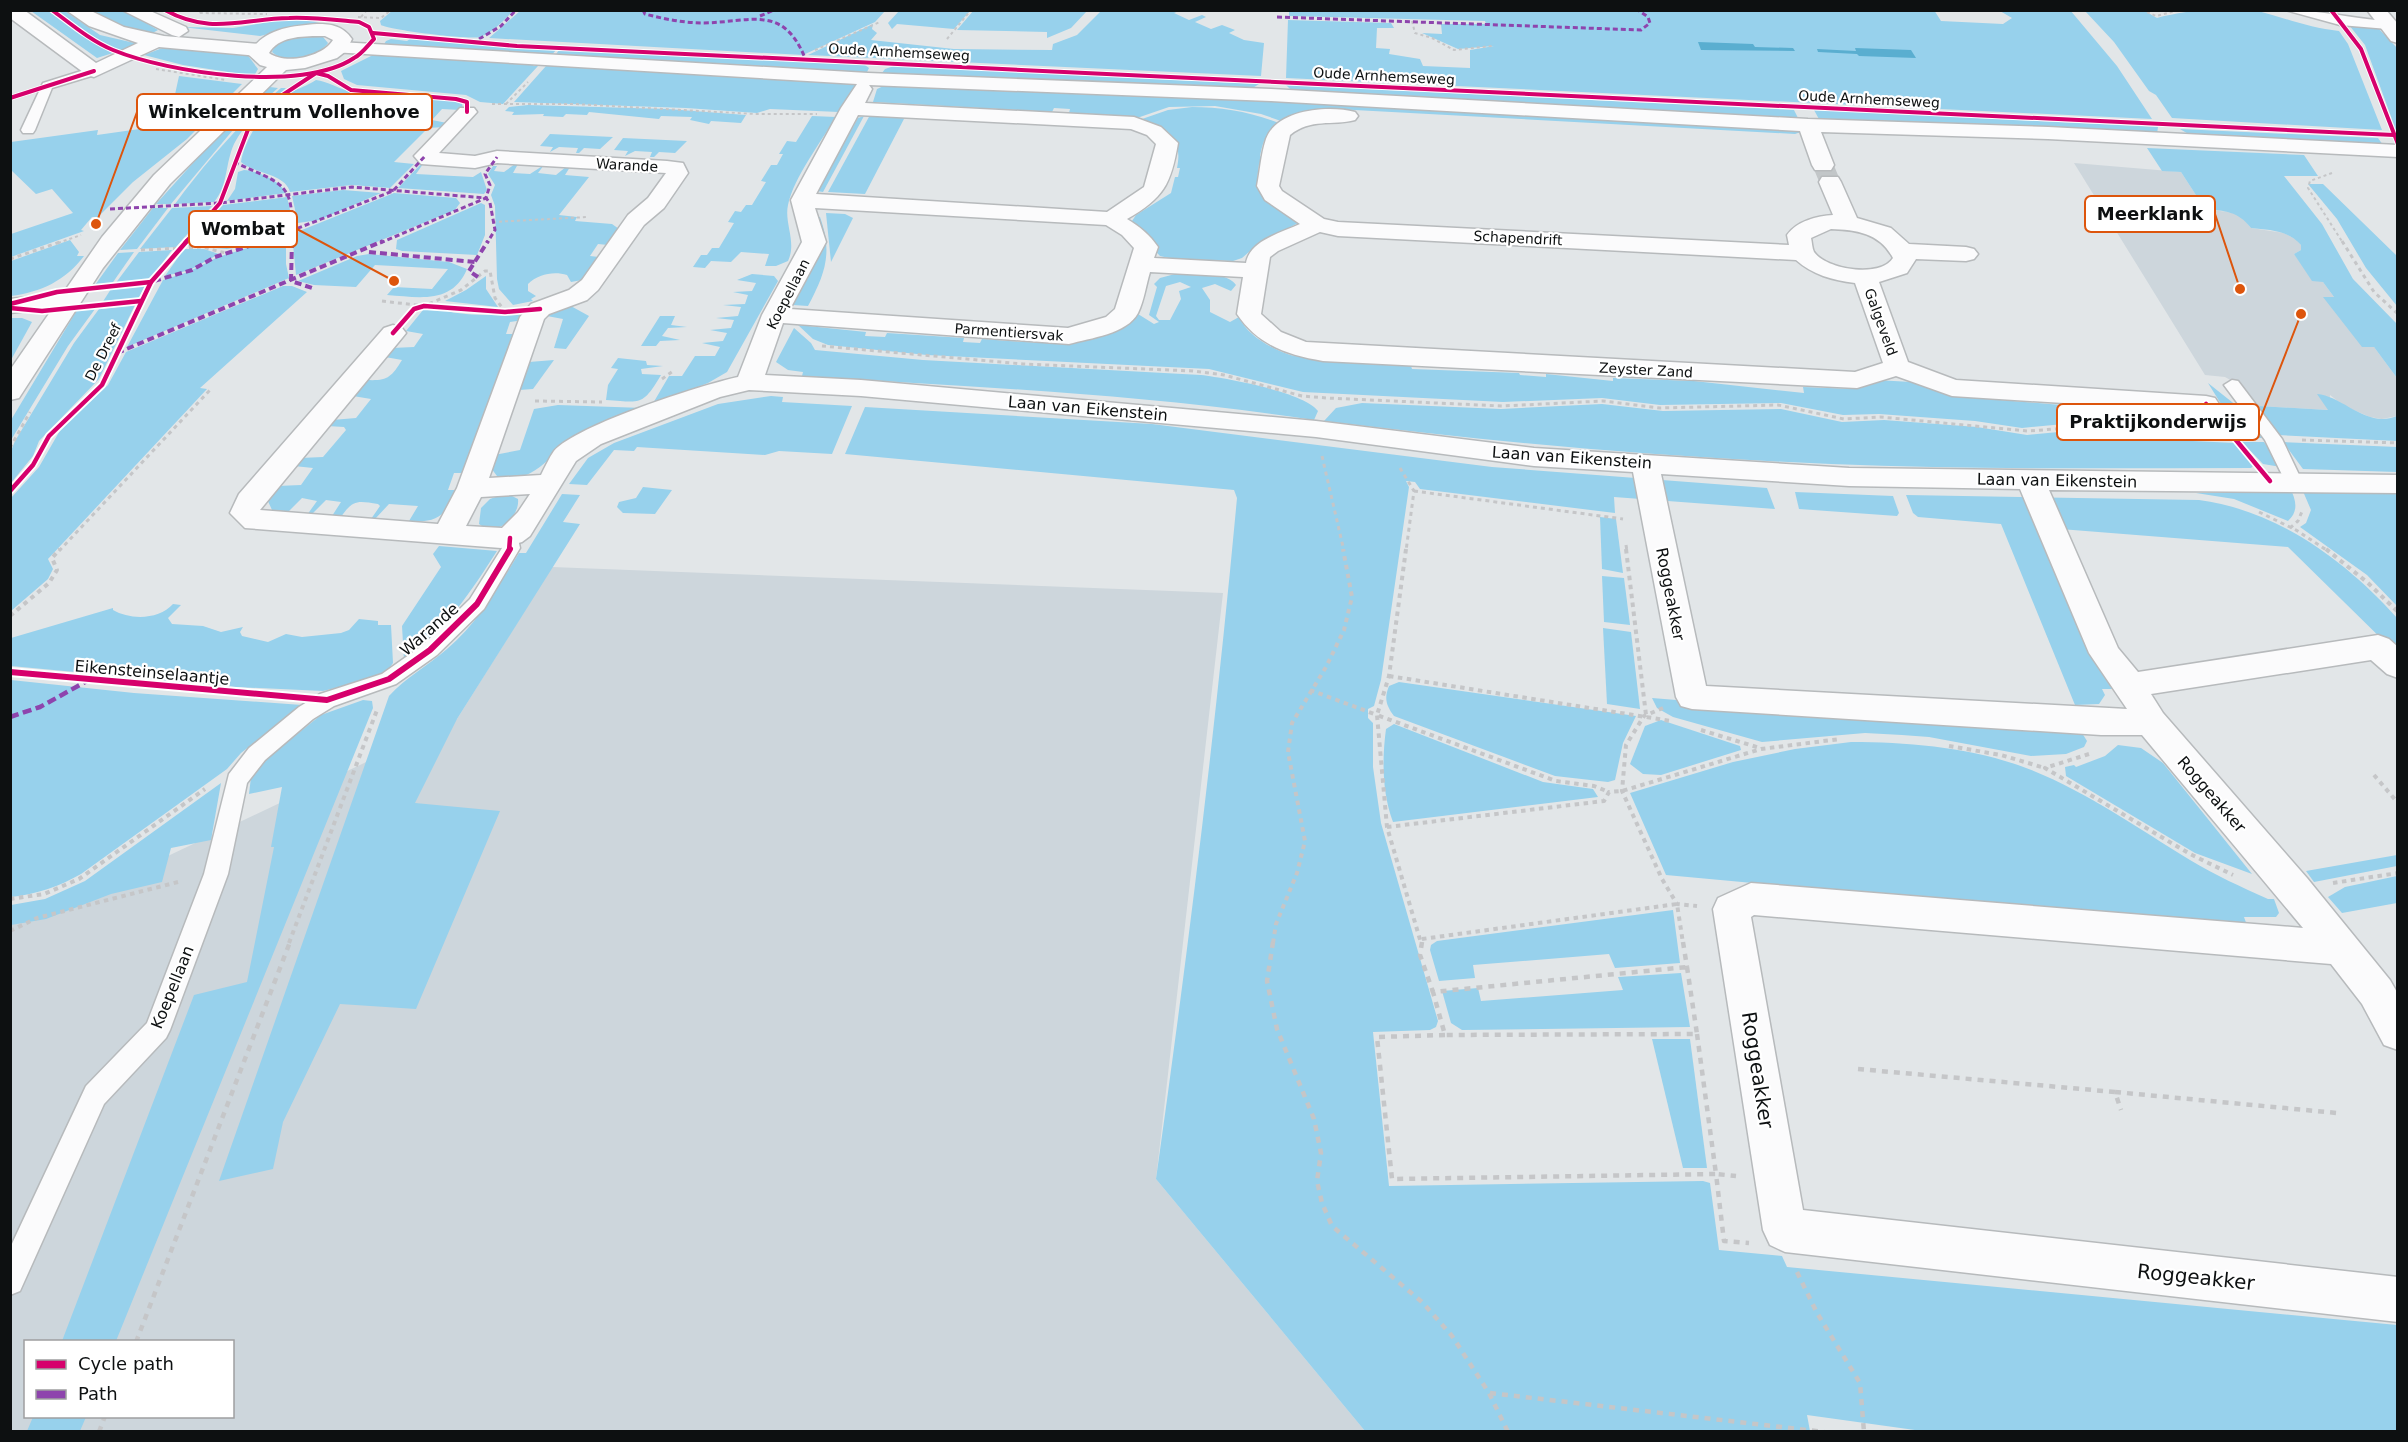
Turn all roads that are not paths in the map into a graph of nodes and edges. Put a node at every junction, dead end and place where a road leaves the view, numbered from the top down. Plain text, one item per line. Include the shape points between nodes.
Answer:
1 (75, 10) edge
2 (131, 10) edge
3 (2291, 10) edge
4 (12, 11) edge
5 (338, 20) edge
6 (2387, 24) edge
7 (156, 41) junction
8 (267, 44) junction
9 (339, 48) junction
10 (94, 70) junction
11 (270, 75) junction
12 (868, 79) junction
13 (467, 112) dead end
14 (849, 112) junction
15 (28, 130) dead end
16 (1811, 133) junction
17 (2397, 151) edge
18 (2063, 153) dead end
19 (802, 200) junction
20 (1111, 219) junction
21 (1848, 223) junction
22 (1317, 225) junction
23 (1903, 250) junction
24 (1802, 253) junction
25 (1966, 254) dead end
26 (1142, 264) junction
27 (1255, 271) junction
28 (1864, 278) junction
29 (67, 300) junction
30 (10, 306) edge
31 (785, 317) junction
32 (393, 333) road end
33 (1897, 367) junction
34 (749, 382) junction
35 (2232, 385) dead end
36 (10, 392) edge
37 (2206, 404) road end
38 (1645, 463) junction
39 (2030, 479) junction
40 (2282, 481) junction
41 (550, 484) junction
42 (2397, 484) edge
43 (471, 488) junction
44 (447, 534) junction
45 (510, 538) junction
46 (2397, 666) edge
47 (2130, 685) junction
48 (327, 700) joint
49 (2151, 722) junction
50 (2342, 948) junction
51 (2397, 1032) edge
52 (10, 1281) edge
53 (2397, 1300) edge

1 - 7 street via 120,34
2 - 8 street via 172,30
3 - 6 lane via 2340,21
4 - 10 street
5 - 8 street
5 - 9 street via 343,43
7 - 8 street
7 - 10 street
8 - 11 street via 259,55
9 - 11 street
9 - 12 street, Oude Arnhemseweg
10 - 15 lane via 47,86
11 - 29 street via 126,221
12 - 14 street
12 - 16 street, Oude Arnhemseweg via 1271,95
13 - 43 street, Warande via 425,156 475,162 497,157 667,167 675,168 677,173 656,203 636,220 590,285 563,302 540,309 532,317
14 - 19 street
14 - 20 street via 1134,123 1154,131 1167,143 1162,175 1152,195
16 - 17 street, Oude Arnhemseweg
16 - 18 street, Oude Arnhemseweg
16 - 21 street
16 - 22 street, Oude Arnhemseweg via 1316,116 1280,131 1268,186 1273,195
19 - 20 street
19 - 31 street, Koepellaan via 814,242
20 - 26 street, Parmentiersvak via 1130,230 1146,247
21 - 23 street via 1883,233
21 - 24 street via 1806,228 1797,243
22 - 24 street, Schapendrift
22 - 27 street via 1270,246 1258,255
23 - 25 street
23 - 28 street via 1902,267 1893,273
24 - 28 street via 1827,270
26 - 27 street
26 - 31 street, Parmentiersvak via 1126,312 1115,322 1069,336
27 - 33 street, Zeyster Zand via 1250,314 1256,324 1292,349 1857,380
28 - 33 street, Galgeveld
29 - 30 street
29 - 36 street
31 - 34 street, Koepellaan
32 - 44 street via 249,501 244,513 255,521
33 - 37 street via 1952,388
34 - 38 street, Laan van Eikenstein via 861,388 1317,429 1534,457
34 - 41 street, Warande via 711,391 591,438 565,456
35 - 40 lane via 2273,439
38 - 39 street, Laan van Eikenstein via 1849,477
38 - 49 street, Roggeakker via 1692,697
39 - 40 street, Laan van Eikenstein
39 - 47 street, Roggeakker via 2105,653
40 - 42 street, Laan van Eikenstein
41 - 43 street
41 - 45 street, Warande via 523,530
43 - 44 street
44 - 45 street
45 - 48 lane, Warande via 511,548 477,604 430,650 389,679
46 - 47 street via 2378,647
47 - 49 street, Roggeakker
48 - 52 lane, Koepellaan via 257,754 237,780 216,874 157,1030 95,1095
49 - 50 street, Roggeakker
50 - 51 street, Roggeakker via 2376,992
50 - 53 street, Roggeakker via 1751,899 1731,909 1785,1230

